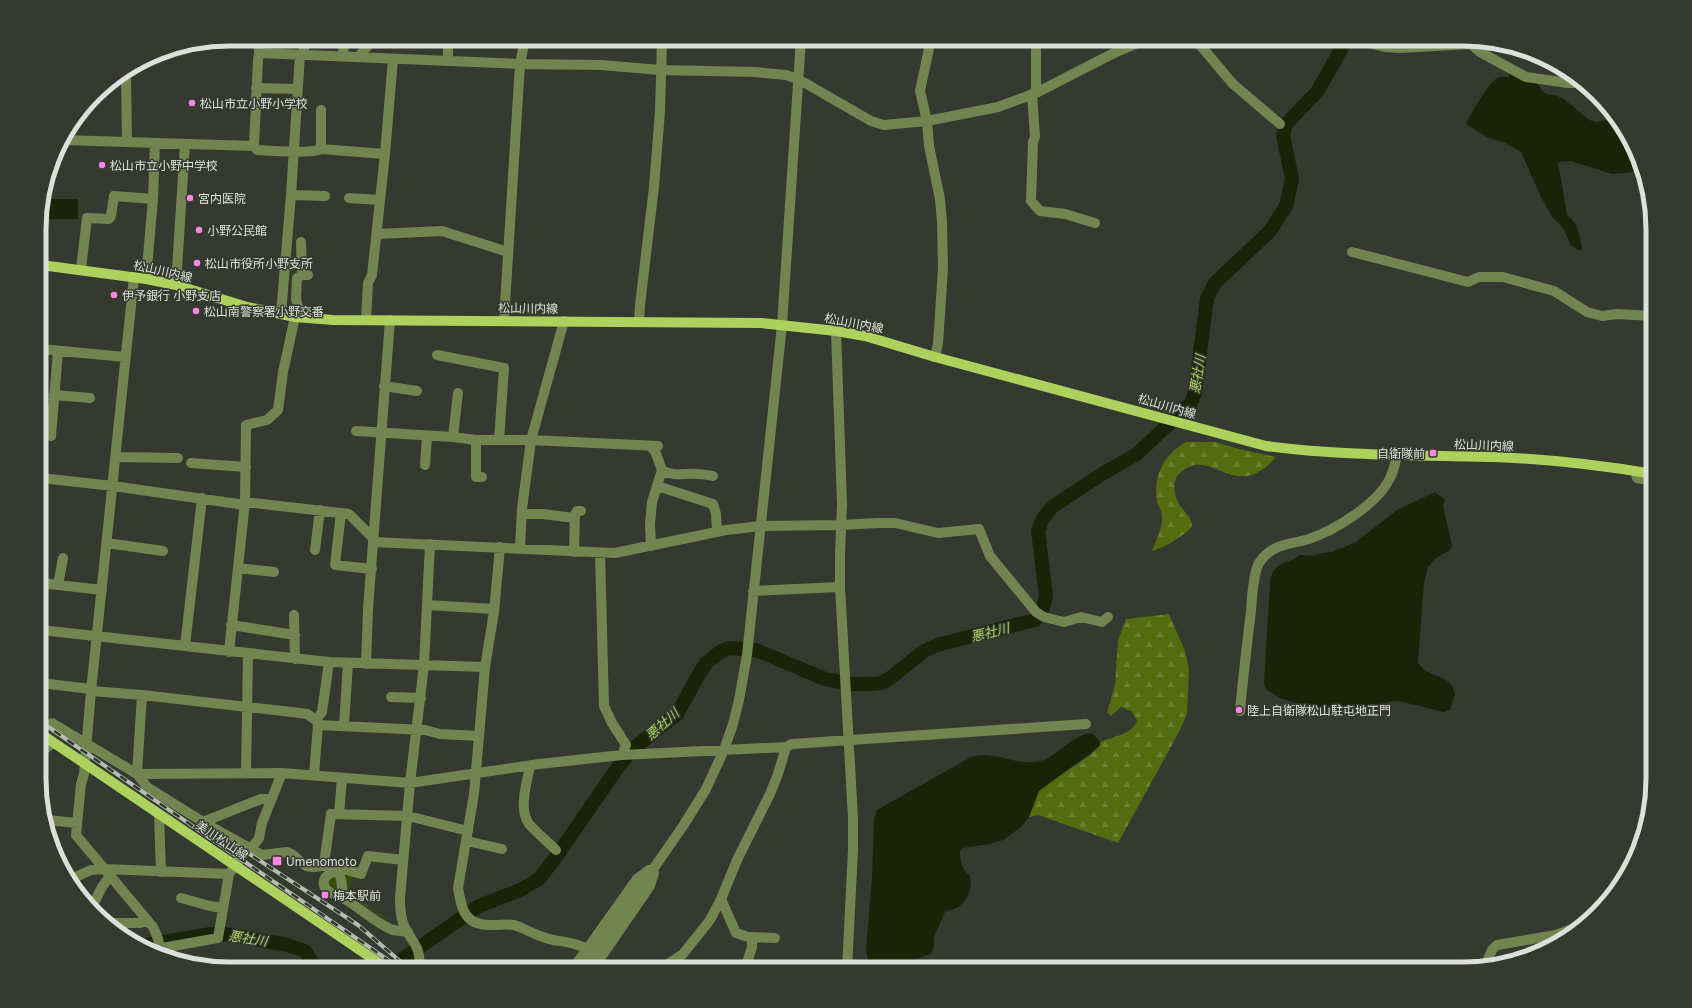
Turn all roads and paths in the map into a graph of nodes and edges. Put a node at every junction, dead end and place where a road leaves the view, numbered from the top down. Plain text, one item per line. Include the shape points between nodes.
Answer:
1 (260, 46) edge
2 (303, 46) edge
3 (344, 46) edge
4 (368, 46) edge
5 (448, 46) edge
6 (524, 46) edge
7 (662, 46) edge
8 (800, 46) edge
9 (930, 46) edge
10 (1036, 46) edge
11 (1132, 46) edge
12 (1200, 46) edge
13 (1385, 46) edge
14 (1436, 46) edge
15 (1473, 46) edge
16 (260, 53) junction
17 (302, 55) junction
18 (343, 56) junction
19 (358, 57) junction
20 (393, 59) junction
21 (448, 60) junction
22 (520, 64) junction
23 (660, 70) junction
24 (126, 78) edge
25 (798, 79) junction
26 (1573, 83) edge
27 (256, 88) junction
28 (297, 89) junction
29 (1034, 94) junction
30 (322, 110) dead end
31 (927, 120) junction
32 (1280, 124) dead end
33 (70, 140) edge
34 (127, 142) junction
35 (155, 143) junction
36 (185, 144) junction
37 (254, 146) junction
38 (322, 149) junction
39 (294, 152) junction
40 (385, 154) junction
41 (291, 195) junction
42 (326, 196) dead end
43 (349, 198) dead end
44 (153, 199) junction
45 (380, 200) junction
46 (1095, 223) dead end
47 (377, 234) junction
48 (302, 242) dead end
49 (508, 252) junction
50 (1352, 252) dead end
51 (46, 266) edge
52 (81, 270) junction
53 (134, 277) junction
54 (146, 279) junction
55 (176, 285) junction
56 (281, 314) junction
57 (1646, 316) edge
58 (296, 317) junction
59 (366, 320) junction
60 (390, 320) junction
61 (504, 320) junction
62 (639, 321) junction
63 (564, 322) junction
64 (782, 325) junction
65 (836, 331) junction
66 (46, 350) edge
67 (58, 351) junction
68 (437, 355) dead end
69 (125, 357) junction
70 (935, 357) junction
71 (384, 386) junction
72 (417, 391) dead end
73 (458, 393) dead end
74 (54, 395) junction
75 (90, 398) dead end
76 (356, 431) dead end
77 (381, 432) junction
78 (51, 436) dead end
79 (427, 436) junction
80 (453, 437) junction
81 (476, 440) junction
82 (498, 440) junction
83 (531, 440) junction
84 (1397, 455) junction
85 (115, 457) junction
86 (178, 458) dead end
87 (191, 463) dead end
88 (425, 465) dead end
89 (246, 467) junction
90 (662, 470) junction
91 (1636, 471) junction
92 (1646, 473) edge
93 (713, 476) dead end
94 (482, 477) dead end
95 (46, 479) edge
96 (1646, 480) edge
97 (113, 486) junction
98 (657, 486) junction
99 (202, 498) junction
100 (245, 504) junction
101 (320, 510) junction
102 (341, 513) junction
103 (522, 514) junction
104 (841, 525) junction
105 (761, 526) junction
106 (717, 532) junction
107 (374, 540) junction
108 (107, 543) junction
109 (430, 544) junction
110 (651, 546) junction
111 (500, 547) junction
112 (520, 548) junction
113 (315, 550) dead end
114 (163, 551) dead end
115 (574, 552) junction
116 (600, 553) junction
117 (62, 558) dead end
118 (238, 568) junction
119 (372, 569) junction
120 (274, 572) dead end
121 (46, 584) edge
122 (58, 585) junction
123 (840, 587) junction
124 (102, 590) junction
125 (754, 591) junction
126 (427, 605) junction
127 (494, 609) junction
128 (294, 615) dead end
129 (1108, 617) dead end
130 (232, 625) junction
131 (46, 631) edge
132 (295, 635) junction
133 (97, 636) junction
134 (186, 646) junction
135 (229, 652) junction
136 (248, 654) junction
137 (295, 659) junction
138 (329, 662) junction
139 (348, 663) junction
140 (366, 664) junction
141 (424, 665) junction
142 (485, 668) junction
143 (46, 684) edge
144 (91, 690) junction
145 (142, 695) junction
146 (391, 697) dead end
147 (420, 698) junction
148 (247, 706) junction
149 (1240, 711) dead end
150 (317, 722) junction
151 (52, 723) dead end
152 (1086, 724) dead end
153 (344, 726) junction
154 (416, 730) junction
155 (478, 736) junction
156 (46, 738) edge
157 (849, 741) junction
158 (53, 743) junction
159 (86, 743) junction
160 (786, 747) junction
161 (46, 748) edge
162 (724, 750) junction
163 (627, 755) junction
164 (85, 765) junction
165 (530, 766) junction
166 (246, 773) junction
167 (475, 773) junction
168 (137, 774) junction
169 (282, 774) junction
170 (314, 775) junction
171 (342, 778) junction
172 (410, 783) junction
173 (271, 798) junction
174 (159, 814) junction
175 (339, 814) junction
176 (408, 816) junction
177 (51, 820) edge
178 (203, 822) junction
179 (77, 823) junction
180 (468, 836) junction
181 (250, 848) junction
182 (502, 849) dead end
183 (556, 850) dead end
184 (403, 860) junction
185 (324, 864) junction
186 (236, 865) junction
187 (656, 865) junction
188 (161, 872) junction
189 (107, 873) junction
190 (229, 874) junction
191 (75, 877) edge
192 (181, 898) dead end
193 (343, 898) dead end
194 (721, 900) junction
195 (94, 903) edge
196 (223, 908) junction
197 (148, 921) junction
198 (117, 923) edge
199 (1561, 933) edge
200 (411, 936) junction
201 (752, 937) junction
202 (775, 938) dead end
203 (157, 947) edge
204 (162, 949) edge
205 (587, 949) junction
206 (1488, 960) edge
207 (378, 962) edge
208 (419, 962) edge
209 (578, 962) edge
210 (589, 962) edge
211 (598, 962) edge
212 (671, 962) edge
213 (747, 962) edge
214 (847, 962) edge

1 - 16 street
2 - 17 street
3 - 18 street
4 - 19 street
5 - 21 street
6 - 22 street
7 - 23 street
8 - 25 street
9 - 31 street via 920,91
10 - 29 street
11 - 29 street
12 - 32 street via 1233,84
13 - 14 street
15 - 26 street via 1526,77
16 - 17 street
16 - 27 street
17 - 18 street
17 - 28 street
18 - 19 street
19 - 20 street
20 - 21 street
20 - 40 street
21 - 22 street
22 - 23 street via 601,65
22 - 49 street
23 - 25 street via 755,72 786,75
23 - 62 street via 659,119
24 - 34 street
25 - 31 street via 871,121 884,125
25 - 64 street
27 - 28 street
27 - 37 street
28 - 39 street
29 - 31 street via 998,107
29 - 46 street via 1035,137 1031,201 1040,211 1065,214
30 - 38 street
31 - 70 street via 942,222 942,268
33 - 34 street
34 - 35 street
35 - 36 street
35 - 44 street
36 - 37 street
36 - 55 street
37 - 39 street via 257,150
38 - 39 street
38 - 40 street
39 - 41 street
40 - 45 street
41 - 42 street
41 - 56 street
43 - 45 street
44 - 52 street via 114,196 109,219 87,218
44 - 54 street
45 - 47 street
47 - 49 street via 442,231
47 - 59 street via 372,275 368,283
48 - 58 street via 305,275 297,278 296,299 299,310
49 - 61 street
50 - 57 street via 1468,282 1479,277 1503,277 1554,291 1587,312 1602,316
51 - 52 main road, 松山川内線
52 - 53 main road, 松山川内線
53 - 54 main road, 松山川内線
53 - 69 street
54 - 55 main road, 松山川内線
55 - 56 main road, 松山川内線 via 247,307
56 - 58 main road, 松山川内線
58 - 59 main road, 松山川内線
58 - 89 street via 283,372 278,410 267,420 246,425
59 - 60 main road, 松山川内線
60 - 61 main road, 松山川内線
60 - 71 street
61 - 63 main road, 松山川内線
62 - 63 main road, 松山川内線
62 - 64 main road, 松山川内線
63 - 83 street
64 - 65 main road, 松山川内線
64 - 105 street
65 - 70 main road, 松山川内線 via 866,336
65 - 104 street
66 - 67 street
67 - 69 street
67 - 74 street
68 - 82 street via 504,368
69 - 85 street
70 - 84 main road, 松山川内線 via 1266,446
71 - 72 street
71 - 77 street
73 - 80 street
74 - 75 street
74 - 78 street
76 - 77 street
77 - 79 street
77 - 107 street
79 - 80 street
79 - 88 street
80 - 81 street
81 - 82 street
81 - 94 street via 476,477
82 - 83 street
83 - 90 street via 654,446
83 - 103 street
84 - 91 main road, 松山川内線 via 1502,458 1595,465
84 - 149 street via 1390,479 1383,490 1357,513 1327,532 1288,543 1264,556 1258,566 1252,597
85 - 86 street
85 - 97 street
87 - 89 street
89 - 100 street
90 - 93 street via 678,475
90 - 98 street
91 - 92 main road, 松山川内線
91 - 96 street via 1637,478
95 - 97 street
97 - 99 street
97 - 108 street
98 - 106 street via 713,504
98 - 110 street via 652,502
99 - 100 street
99 - 134 street
100 - 101 street
100 - 118 street
101 - 102 street
101 - 113 street
102 - 107 street via 349,514
102 - 119 street via 335,564
103 - 112 street
103 - 115 street via 578,514
104 - 105 street
104 - 123 street
104 - 129 street via 895,523 938,533 980,529 990,556 1040,615 1064,622 1082,617 1102,622
105 - 106 street
105 - 125 street
106 - 110 street
107 - 109 street
107 - 119 street
108 - 114 street
108 - 124 street
109 - 111 street
109 - 126 street
110 - 116 street via 615,553
111 - 112 street
111 - 127 street
112 - 115 street
115 - 116 street
116 - 163 street via 604,706 626,745
117 - 122 street
118 - 120 street
118 - 130 street
119 - 140 street
121 - 122 street
122 - 124 street
123 - 125 street
123 - 157 street
124 - 133 street
125 - 162 street via 739,700
126 - 127 street
126 - 141 street
127 - 142 street
128 - 132 street
130 - 132 street
130 - 135 street
131 - 133 street
132 - 137 street
133 - 134 street
133 - 144 street
134 - 135 street
135 - 136 street
136 - 137 street
136 - 148 street
137 - 138 street
138 - 139 street
138 - 150 street via 322,712
139 - 140 street
139 - 153 street
140 - 141 street
141 - 142 street
141 - 147 street
142 - 155 street
143 - 144 street
144 - 145 street
144 - 159 street
145 - 148 street
145 - 168 street
146 - 147 street
147 - 154 street
148 - 150 street via 307,714
148 - 166 street
150 - 153 street
150 - 170 street
151 - 159 street
152 - 157 street
153 - 154 street
154 - 155 street
154 - 172 street
155 - 167 street
156 - 158 main road, 美川松山線
157 - 160 street via 792,744
157 - 214 street via 853,850
158 - 161 street
158 - 164 main road, 美川松山線
159 - 164 street
159 - 168 street
160 - 162 street
160 - 194 street via 778,774
162 - 163 street
162 - 187 street via 698,803
163 - 165 street
164 - 174 main road, 美川松山線
164 - 179 street
165 - 167 street
165 - 183 street via 524,800 525,814 528,823
166 - 168 street
166 - 169 street
167 - 172 street
167 - 180 street
168 - 178 street via 146,787
169 - 170 street
169 - 173 street
170 - 171 street
171 - 172 street
171 - 175 street
172 - 176 street
173 - 178 street via 261,799
173 - 181 street via 259,838
174 - 186 main road, 美川松山線
174 - 188 street
175 - 176 street
175 - 185 street via 331,814
176 - 180 street
176 - 184 street
177 - 179 street
178 - 181 street
179 - 189 street via 76,835
180 - 182 street
180 - 205 street via 458,888 462,908 469,918 479,925 514,925 543,938 575,942
181 - 185 street via 262,855 287,852 306,866
181 - 186 street
184 - 185 street via 368,856 361,874
184 - 200 street via 400,911
186 - 190 street
186 - 207 main road, 美川松山線
187 - 205 street via 637,879
187 - 210 street
187 - 211 street via 650,886
188 - 189 street
188 - 190 street
189 - 191 street via 91,870
189 - 195 street
189 - 197 street
190 - 196 street
192 - 196 street
193 - 200 street via 394,930
194 - 201 street via 736,933
194 - 212 street via 710,920 683,954
196 - 204 street via 218,938
197 - 198 street
197 - 203 street via 157,936
199 - 206 street via 1497,945
200 - 208 street via 419,955
201 - 202 street
201 - 213 street via 752,948
205 - 209 street

